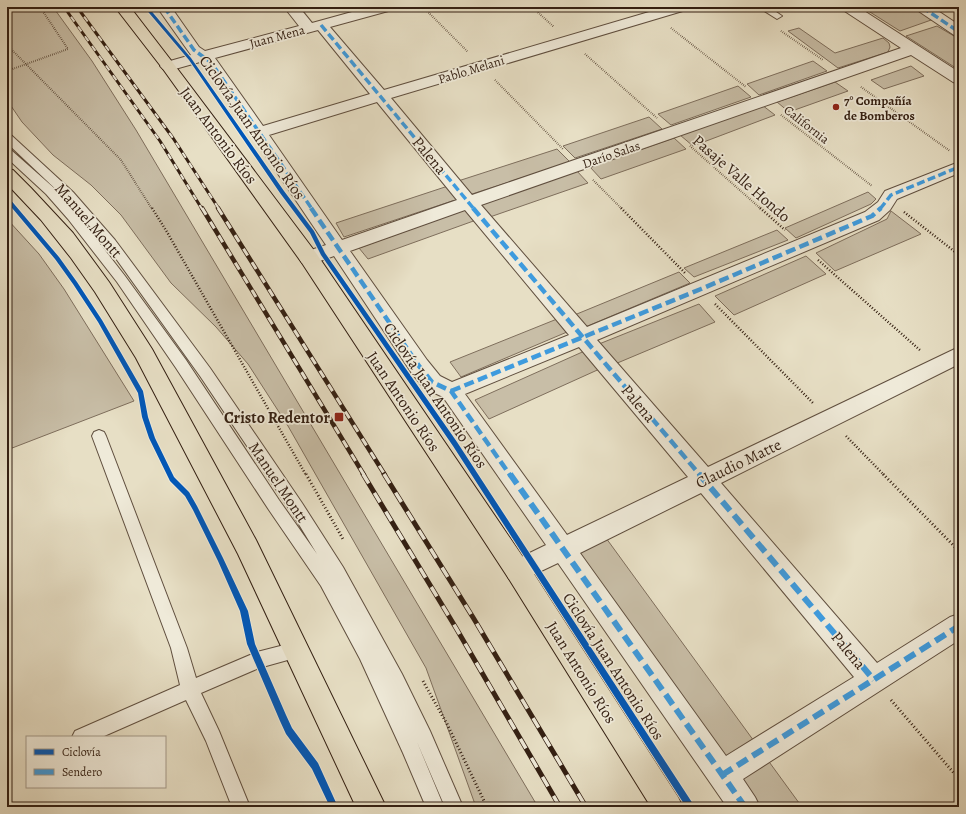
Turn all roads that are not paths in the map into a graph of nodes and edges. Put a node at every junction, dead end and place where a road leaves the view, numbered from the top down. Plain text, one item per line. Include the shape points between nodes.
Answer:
1 (122, 7) edge
2 (164, 7) edge
3 (291, 7) edge
4 (387, 7) edge
5 (681, 7) edge
6 (763, 7) edge
7 (848, 7) edge
8 (922, 7) edge
9 (777, 16) dead end
10 (314, 26) junction
11 (959, 32) edge
12 (913, 49) junction
13 (202, 56) junction
14 (168, 66) junction
15 (959, 79) edge
16 (381, 96) junction
17 (260, 132) junction
18 (7, 137) edge
19 (7, 152) edge
20 (959, 167) edge
21 (7, 174) edge
22 (469, 203) junction
23 (338, 247) junction
24 (309, 258) junction
25 (584, 337) junction
26 (959, 355) edge
27 (451, 391) junction
28 (99, 436) dead end
29 (704, 480) junction
30 (563, 549) junction
31 (518, 571) junction
32 (959, 626) edge
33 (296, 650) junction
34 (874, 680) junction
35 (190, 688) junction
36 (83, 736) edge
37 (722, 775) junction
38 (241, 807) edge
39 (371, 807) edge
40 (435, 807) edge
41 (454, 807) edge
42 (668, 807) edge
43 (745, 807) edge

1 - 14 main road, Juan Antonio Ríos
2 - 13 street via 194,50
3 - 10 street, Palena
4 - 10 street, Juan Mena
5 - 16 street, Pablo Melani
6 - 9 lane
7 - 12 street
8 - 11 street
10 - 13 street, Juan Mena
10 - 16 street, Palena
12 - 15 street
12 - 22 street, Darío Salas
13 - 14 street, Juan Mena
13 - 17 street via 215,68
14 - 24 main road, Juan Antonio Ríos
16 - 17 street, Pablo Melani
16 - 22 street, Palena
17 - 23 street
18 - 41 lane, Manuel Montt via 69,195 110,243 205,372 297,508 337,572 396,680
19 - 40 lane, Manuel Montt via 50,191 121,279 327,582 366,653
20 - 25 street via 897,192 887,198 884,206 872,216
21 - 33 main road, Manuel Montt via 34,200 66,239 142,349 238,530
22 - 23 street, Darío Salas
22 - 25 street, Palena
23 - 24 street, Darío Salas
23 - 27 street via 419,366 432,382
24 - 31 main road, Juan Antonio Ríos
25 - 27 street
25 - 29 street, Palena
26 - 29 street, Claudio Matte
27 - 30 street
28 - 35 lane via 179,648
29 - 30 street, Claudio Matte
29 - 34 street, Palena
30 - 31 street, Claudio Matte
30 - 37 street
31 - 42 main road, Juan Antonio Ríos
32 - 34 street
33 - 35 lane via 257,660
33 - 39 main road, Manuel Montt
34 - 37 street
35 - 36 lane
35 - 38 lane
37 - 43 street

